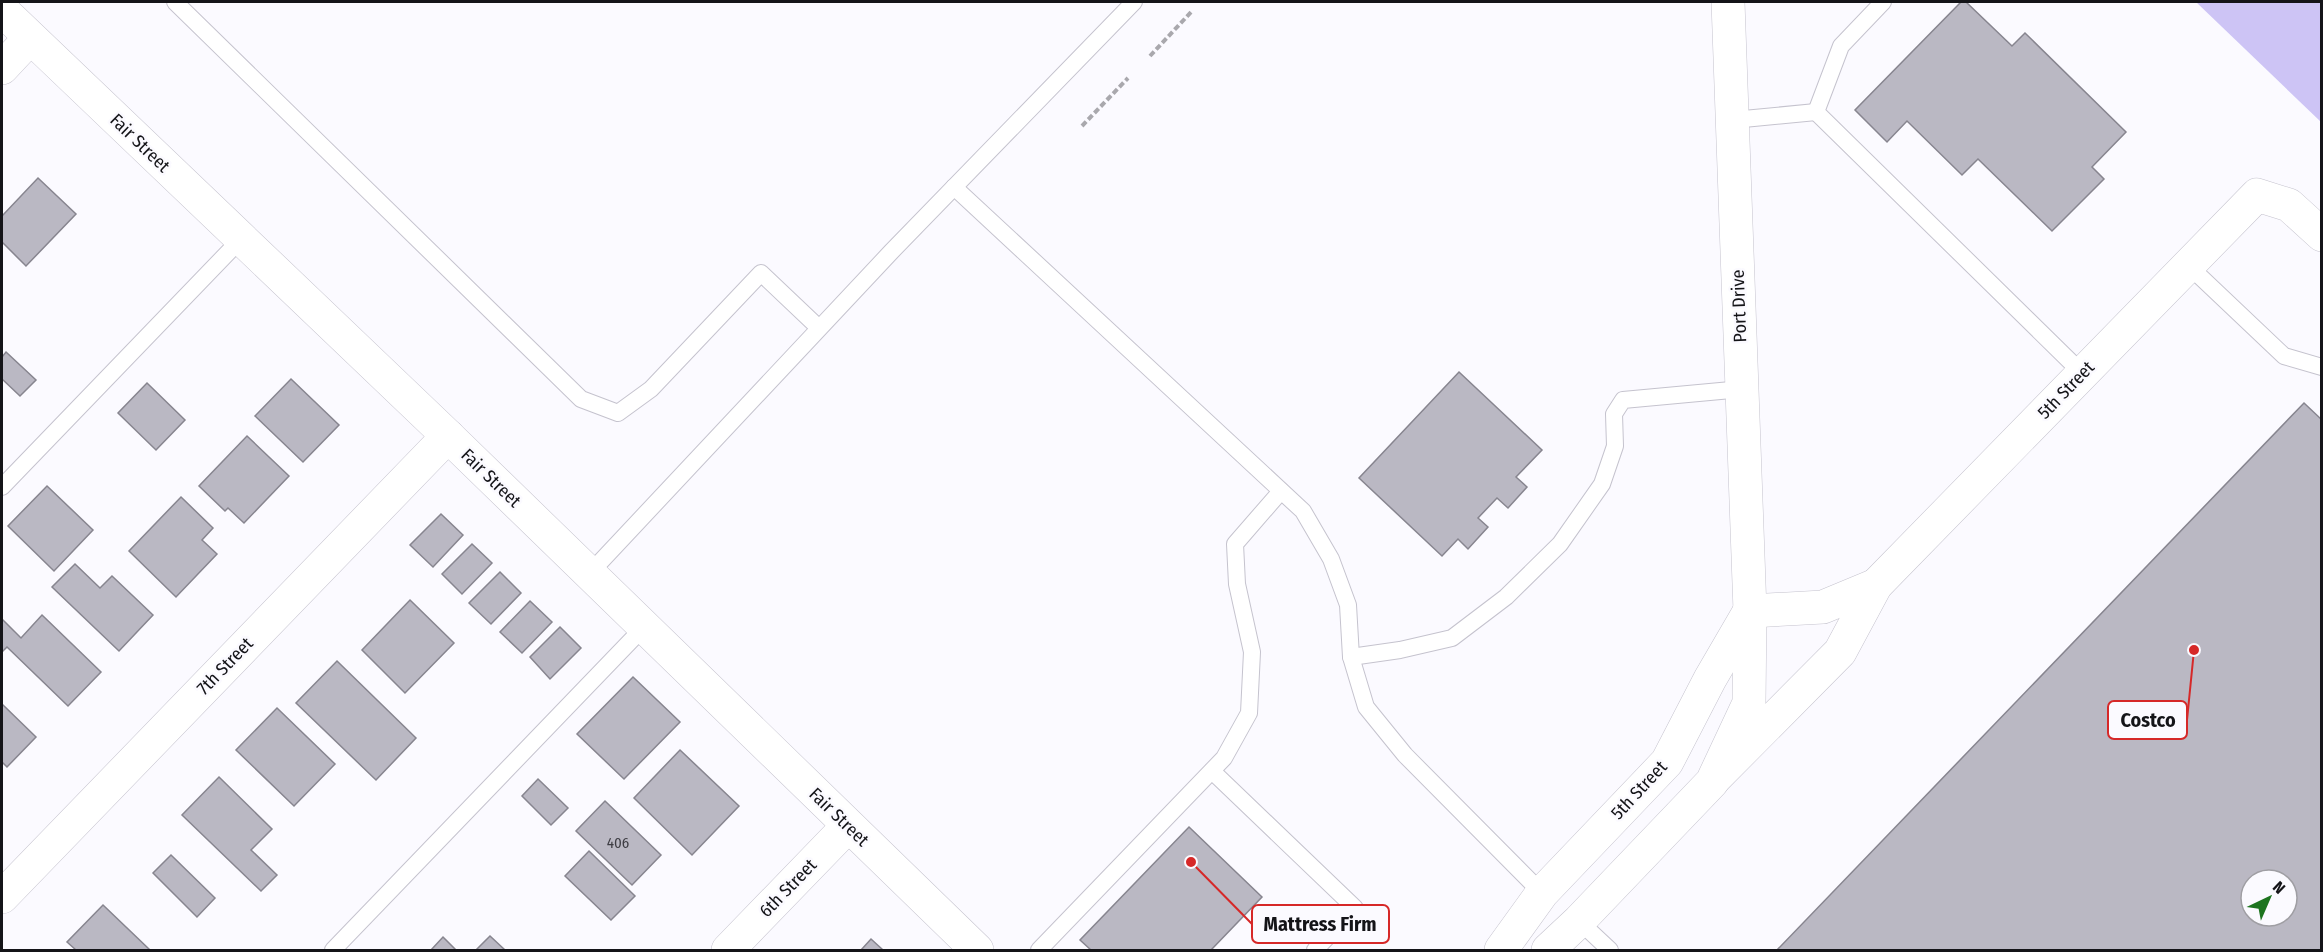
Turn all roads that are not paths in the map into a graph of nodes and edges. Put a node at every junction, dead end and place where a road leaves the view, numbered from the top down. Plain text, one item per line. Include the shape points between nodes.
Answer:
1 (175, 2) edge
2 (1134, 2) edge
3 (1728, 2) edge
4 (1883, 2) edge
5 (2, 10) edge
6 (30, 38) junction
7 (2, 68) edge
8 (1816, 112) junction
9 (1733, 120) junction
10 (954, 187) junction
11 (2322, 235) edge
12 (241, 239) junction
13 (2188, 265) junction
14 (819, 328) junction
15 (2322, 367) edge
16 (2082, 373) junction
17 (1742, 389) junction
18 (448, 436) junction
19 (2, 487) edge
20 (1281, 490) junction
21 (589, 574) junction
22 (1876, 585) junction
23 (1750, 611) junction
24 (644, 627) junction
25 (1351, 657) junction
26 (1212, 771) junction
27 (1712, 782) junction
28 (848, 826) junction
29 (1542, 893) junction
30 (2, 897) edge
31 (1579, 921) junction
32 (333, 951) edge
33 (728, 951) edge
34 (977, 951) edge
35 (1039, 951) edge
36 (1315, 951) edge
37 (1501, 951) edge
38 (1548, 951) edge
39 (1610, 951) edge

1 - 14 lane via 581,399 618,413 651,389 760,273
2 - 10 lane
3 - 9 street, Port Drive
4 - 8 lane via 1841,45
5 - 6 street, Fair Street
6 - 7 street
6 - 12 street, Fair Street
8 - 9 lane
8 - 16 lane
9 - 17 street, Port Drive
10 - 14 lane
10 - 20 lane
11 - 13 street, 5th Street via 2289,205 2257,195
12 - 18 street, Fair Street
12 - 19 lane
13 - 15 lane via 2284,356
13 - 16 street, 5th Street
14 - 21 lane
16 - 22 street, 5th Street
17 - 23 street, Port Drive
17 - 25 lane via 1623,400 1614,414 1615,446 1602,484 1560,544 1506,597 1452,638
18 - 21 street, Fair Street
18 - 30 street, 7th Street
20 - 25 lane via 1304,511 1331,559 1348,605
20 - 26 lane via 1235,544 1237,584 1252,652 1249,713 1224,758
21 - 24 street, Fair Street
22 - 23 street, 5th Street via 1823,607
22 - 27 street, 5th Street via 1840,652
23 - 27 street, 5th Street via 1749,703
23 - 29 street, 5th Street via 1667,762
24 - 28 street, Fair Street
24 - 32 lane
25 - 29 lane via 1366,707 1405,755
26 - 35 lane
26 - 36 lane via 1355,908
27 - 31 street, 5th Street
28 - 33 street, 6th Street
28 - 34 street, Fair Street
29 - 37 street, 5th Street
31 - 38 street, 5th Street
31 - 39 lane

